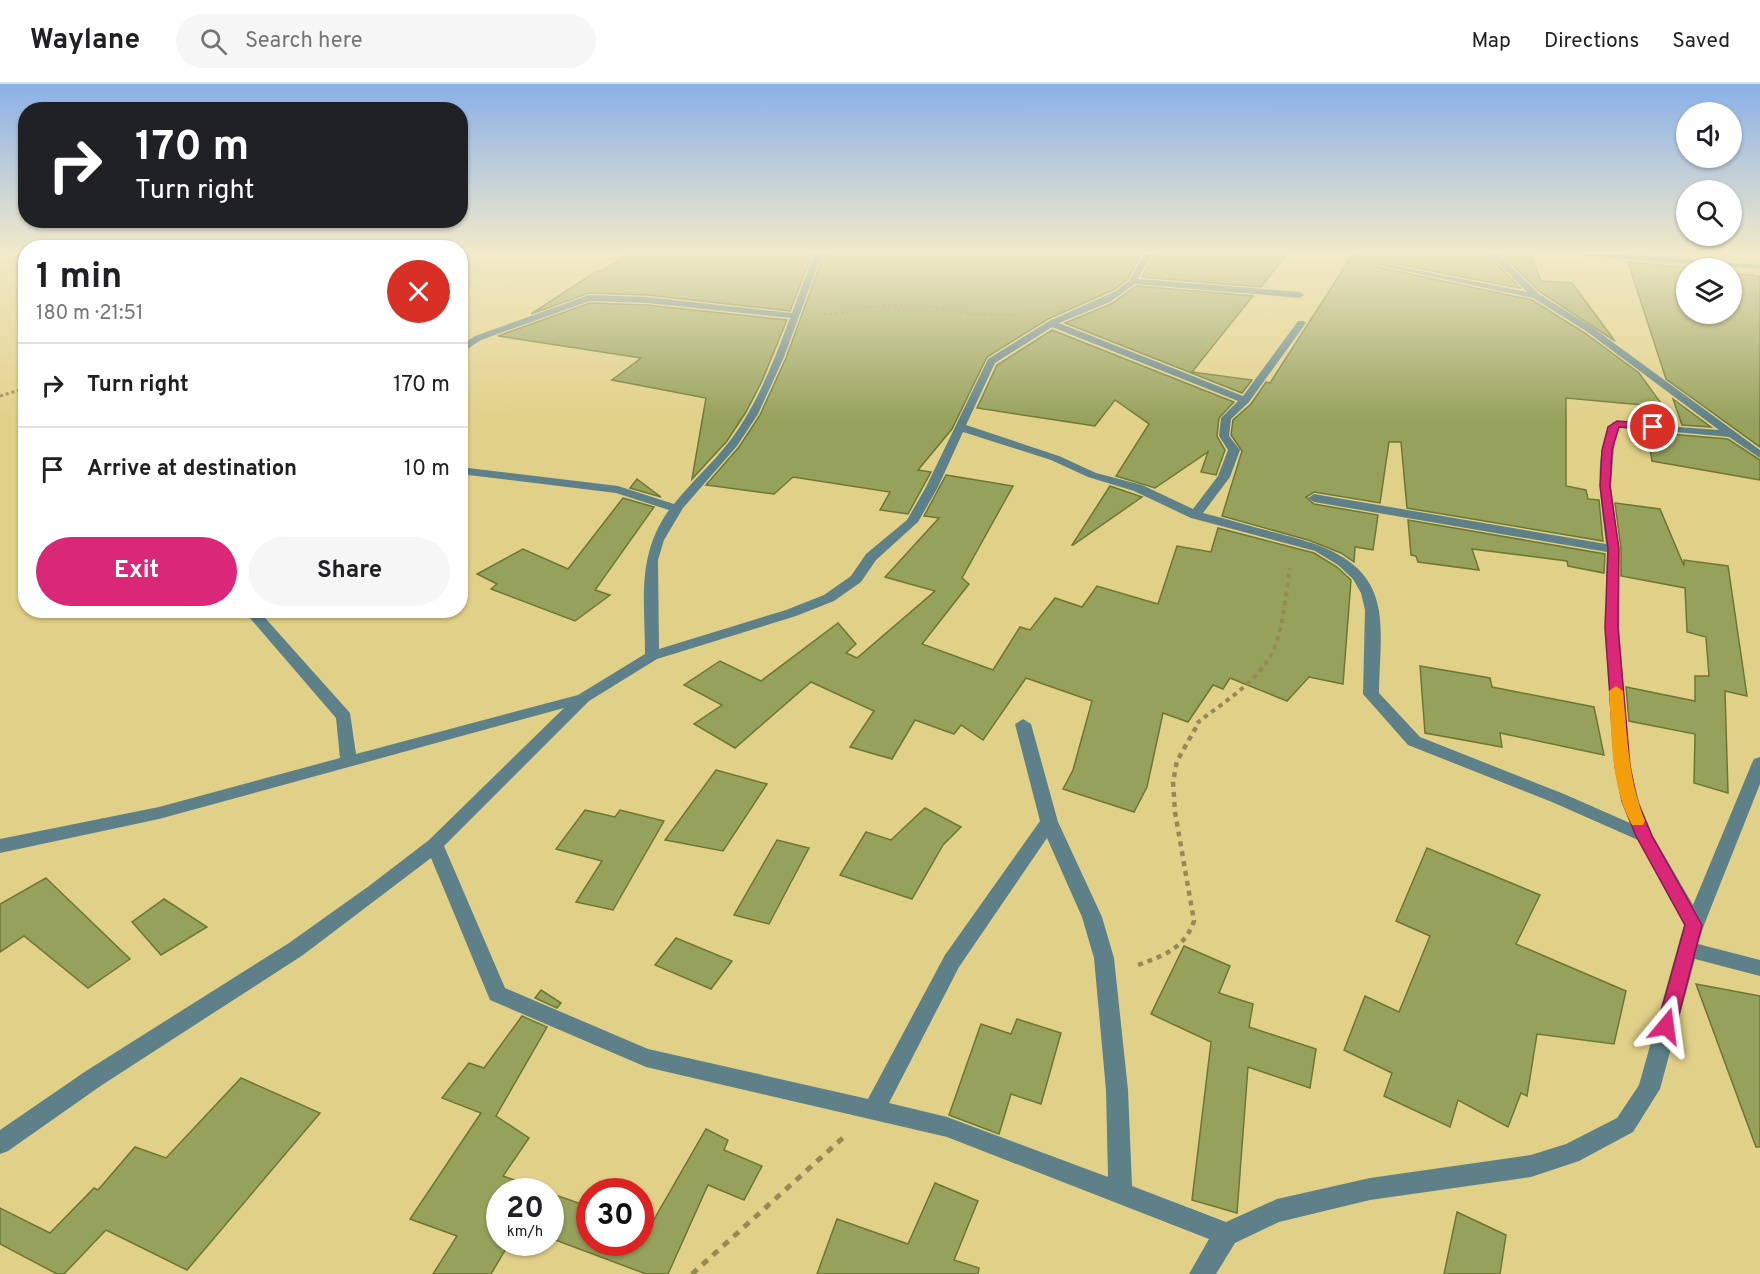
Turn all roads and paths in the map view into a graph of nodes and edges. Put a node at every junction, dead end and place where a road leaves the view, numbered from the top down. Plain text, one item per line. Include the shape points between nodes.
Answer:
1 (556, 310) edge
2 (736, 310) edge
3 (798, 310) edge
4 (858, 310) edge
5 (946, 310) edge
6 (1084, 310) edge
7 (1558, 310) edge
8 (796, 316) junction
9 (1052, 323) junction
10 (1301, 323) dead end
11 (468, 345) edge
12 (18, 390) edge
13 (0, 396) edge
14 (1245, 400) junction
15 (960, 427) junction
16 (1732, 434) junction
17 (1760, 454) edge
18 (468, 471) edge
19 (1314, 498) dead end
20 (675, 508) junction
21 (1195, 515) junction
22 (1303, 544) junction
23 (1613, 549) junction
24 (257, 618) edge
25 (652, 656) junction
26 (584, 698) junction
27 (1023, 724) dead end
28 (349, 762) junction
29 (1760, 763) edge
30 (1049, 822) junction
31 (1644, 836) junction
32 (435, 845) junction
33 (0, 846) edge
34 (1694, 925) junction
35 (1687, 949) junction
36 (1760, 968) edge
37 (1107, 979) junction
38 (874, 1110) junction
39 (0, 1143) edge
40 (1120, 1194) junction
41 (1227, 1234) junction
42 (692, 1274) edge
43 (1202, 1274) edge

1 - 11 street via 487,334
2 - 8 street
3 - 8 street
4 - 8 path
5 - 9 path via 1006,314
6 - 9 street
7 - 16 street
8 - 20 street via 744,428 726,455
9 - 14 street via 1102,347
9 - 15 street via 991,361
10 - 14 street
12 - 13 path
14 - 21 street via 1226,418 1224,436 1234,450 1224,477
15 - 21 street via 1138,488
15 - 25 street via 912,522 871,557 856,579 829,598 791,613
16 - 17 street
16 - 23 street via 1623,424 1613,427 1605,486
18 - 20 street via 618,490
19 - 23 street
20 - 25 street via 654,545
21 - 22 street
22 - 31 street via 1335,556 1364,582 1373,626 1371,694 1414,741
22 - 37 path via 1288,570 1277,641 1266,664 1250,682 1196,724 1177,760 1174,812 1194,921 1191,933 1183,944 1163,956
23 - 31 street via 1612,628 1622,766
24 - 28 street via 344,717
25 - 26 street
26 - 28 street
26 - 32 street
27 - 30 street
28 - 33 street via 159,813
29 - 34 street
30 - 37 street via 1092,917
30 - 38 street via 952,962
31 - 34 street
32 - 38 street via 497,994 646,1058
32 - 39 street via 296,949
34 - 35 street
35 - 36 street
35 - 41 street via 1649,1089 1625,1125 1571,1153 1531,1166 1370,1189 1277,1211
37 - 40 street via 1117,1090
38 - 40 street via 947,1127
38 - 42 path
40 - 41 street
41 - 43 street

